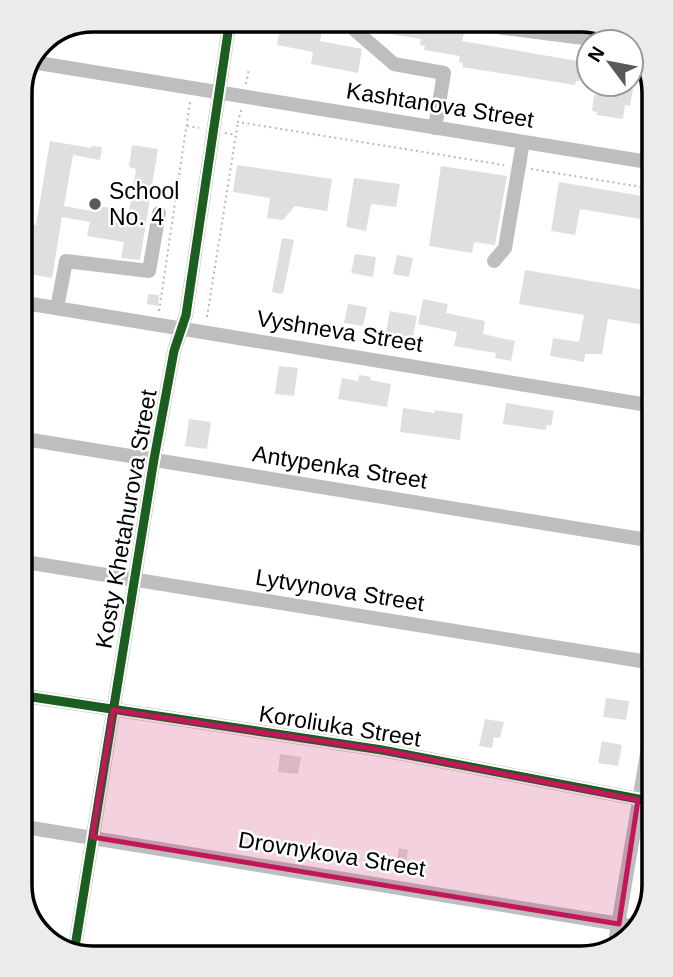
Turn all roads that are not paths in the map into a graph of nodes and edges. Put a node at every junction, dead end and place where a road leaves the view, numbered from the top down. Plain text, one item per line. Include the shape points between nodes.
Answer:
1 (228, 32) edge
2 (357, 32) edge
3 (536, 32) edge
4 (585, 32) edge
5 (40, 63) edge
6 (220, 92) junction
7 (435, 128) junction
8 (523, 142) junction
9 (642, 161) edge
10 (159, 213) dead end
11 (494, 261) dead end
12 (32, 304) edge
13 (57, 308) junction
14 (183, 328) junction
15 (642, 403) edge
16 (32, 440) edge
17 (155, 459) junction
18 (642, 539) edge
19 (32, 563) edge
20 (135, 580) junction
21 (642, 661) edge
22 (32, 697) edge
23 (113, 710) junction
24 (642, 778) edge
25 (638, 800) junction
26 (642, 800) edge
27 (32, 828) edge
28 (92, 837) junction
29 (619, 924) junction
30 (626, 925) edge
31 (617, 933) edge
32 (76, 942) edge

1 - 6 street, Kosty Khetahurova Street
2 - 7 street via 394,64 444,73
3 - 4 street via 584,38
5 - 6 street, Kashtanova Street
6 - 7 street, Kashtanova Street
6 - 14 street, Kosty Khetahurova Street
7 - 8 street, Kashtanova Street
8 - 9 street, Kashtanova Street
8 - 11 street via 505,248
10 - 13 street via 149,271 66,261
12 - 13 street, Vyshneva Street
13 - 14 street, Vyshneva Street
14 - 15 street, Vyshneva Street
14 - 17 street, Kosty Khetahurova Street via 174,351
16 - 17 street, Antypenka Street
17 - 18 street, Antypenka Street
17 - 20 street, Kosty Khetahurova Street
19 - 20 street, Lytvynova Street
20 - 21 street, Lytvynova Street
20 - 23 street, Kosty Khetahurova Street
22 - 23 street, Koroliuka Street
23 - 25 street, Koroliuka Street via 382,750
23 - 28 street, Kosty Khetahurova Street
24 - 25 street
25 - 26 street, Koroliuka Street
25 - 29 street
27 - 28 street, Drovnykova Street
28 - 29 street, Drovnykova Street
28 - 32 street, Kosty Khetahurova Street
29 - 30 street, Drovnykova Street
29 - 31 street

